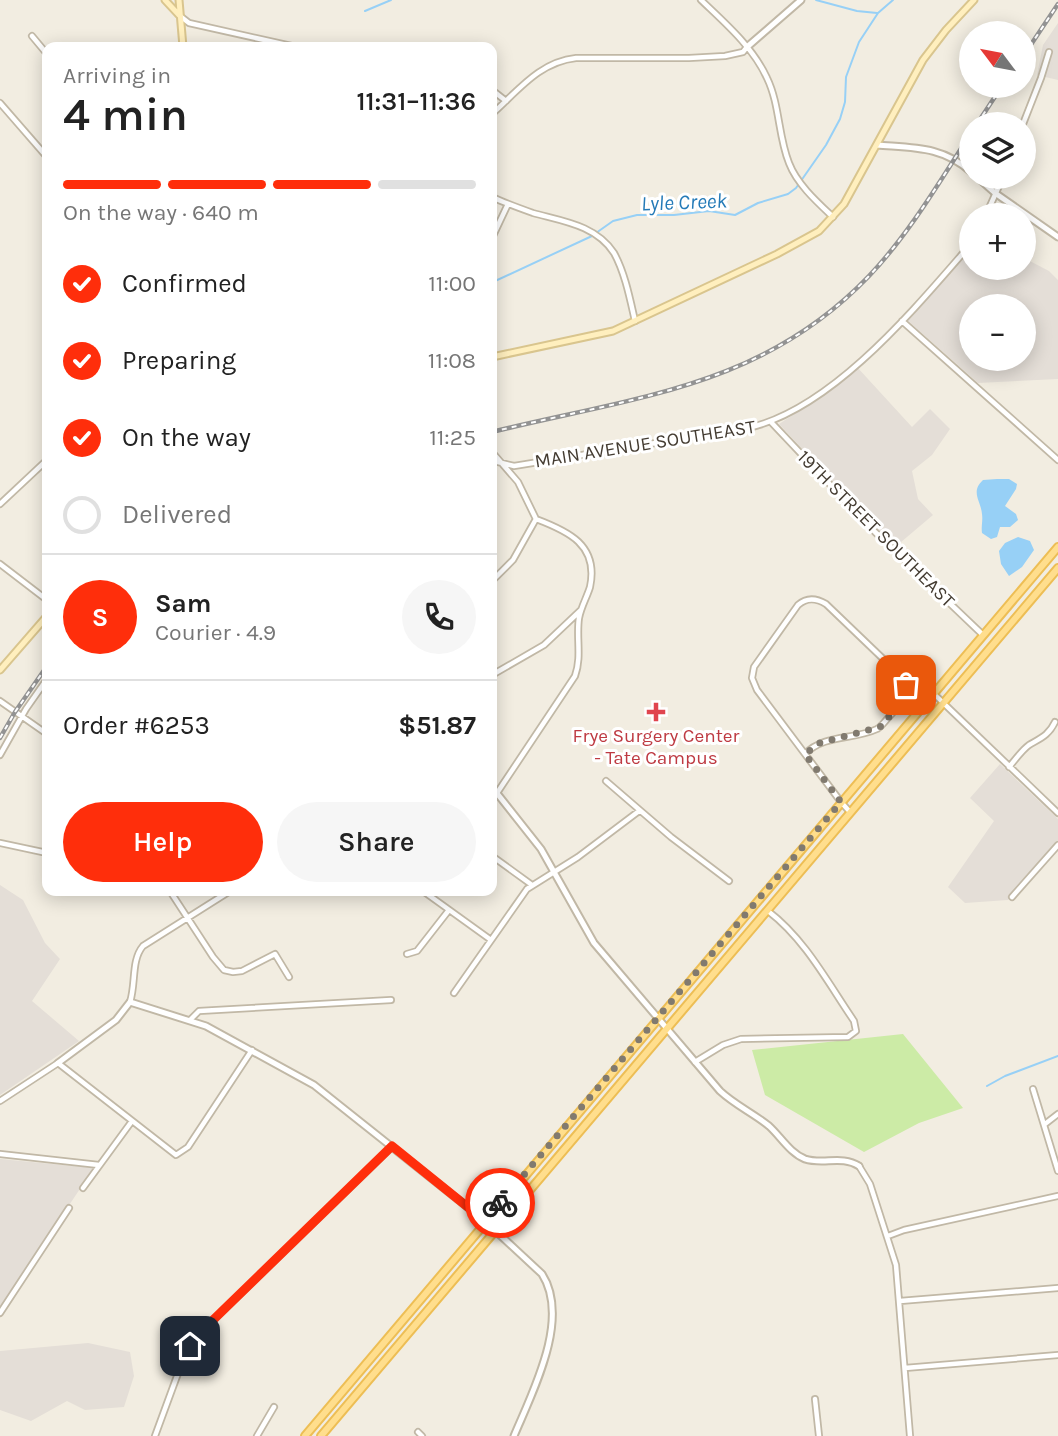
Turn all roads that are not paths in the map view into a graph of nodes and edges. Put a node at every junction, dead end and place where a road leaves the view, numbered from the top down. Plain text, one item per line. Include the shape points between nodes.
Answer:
1 (164, 0) edge
2 (179, 0) edge
3 (701, 0) edge
4 (801, 0) edge
5 (974, 0) edge
6 (179, 15) junction
7 (32, 36) dead end
8 (182, 42) edge
9 (274, 42) edge
10 (747, 47) junction
11 (42, 48) edge
12 (1049, 52) dead end
13 (497, 94) edge
14 (506, 102) junction
15 (0, 103) edge
16 (497, 110) edge
17 (1028, 112) edge
18 (877, 145) junction
19 (42, 151) edge
20 (959, 162) edge
21 (990, 189) edge
22 (997, 189) edge
23 (995, 193) junction
24 (497, 199) edge
25 (991, 203) edge
26 (508, 204) junction
27 (833, 218) junction
28 (497, 227) edge
29 (1058, 237) edge
30 (959, 257) edge
31 (635, 321) junction
32 (902, 321) junction
33 (497, 356) edge
34 (771, 422) junction
35 (497, 457) edge
36 (1058, 460) edge
37 (497, 461) edge
38 (501, 461) junction
39 (42, 465) edge
40 (0, 505) edge
41 (536, 519) junction
42 (1058, 547) edge
43 (0, 564) edge
44 (1058, 568) edge
45 (497, 576) edge
46 (42, 596) edge
47 (582, 610) junction
48 (42, 622) edge
49 (983, 635) junction
50 (0, 670) edge
51 (497, 672) edge
52 (42, 686) edge
53 (934, 694) junction
54 (0, 701) edge
55 (943, 704) junction
56 (21, 717) junction
57 (1055, 722) dead end
58 (42, 731) edge
59 (805, 754) junction
60 (0, 755) edge
61 (1009, 767) junction
62 (606, 781) dead end
63 (497, 793) joint
64 (841, 802) junction
65 (639, 811) junction
66 (850, 812) junction
67 (1058, 813) edge
68 (0, 843) edge
69 (1058, 845) edge
70 (42, 852) edge
71 (497, 860) edge
72 (554, 871) junction
73 (729, 881) dead end
74 (532, 885) junction
75 (173, 896) edge
76 (222, 896) edge
77 (430, 896) edge
78 (1012, 897) dead end
79 (449, 909) junction
80 (768, 911) junction
81 (187, 918) junction
82 (491, 940) junction
83 (407, 954) dead end
84 (289, 977) dead end
85 (454, 993) dead end
86 (391, 1000) dead end
87 (130, 1002) junction
88 (659, 1017) junction
89 (191, 1019) junction
90 (668, 1027) junction
91 (252, 1050) junction
92 (695, 1062) junction
93 (58, 1063) junction
94 (1033, 1089) dead end
95 (0, 1101) edge
96 (1058, 1114) edge
97 (132, 1121) junction
98 (1045, 1124) junction
99 (392, 1146) junction
100 (0, 1154) edge
101 (99, 1165) junction
102 (859, 1166) joint
103 (1058, 1171) edge
104 (83, 1188) dead end
105 (1058, 1196) edge
106 (69, 1209) dead end
107 (485, 1221) junction
108 (494, 1231) junction
109 (888, 1236) junction
110 (1058, 1289) edge
111 (900, 1301) junction
112 (0, 1313) edge
113 (1058, 1356) edge
114 (905, 1368) junction
115 (815, 1399) dead end
116 (274, 1407) dead end
117 (155, 1436) edge
118 (257, 1436) edge
119 (305, 1436) edge
120 (321, 1436) edge
121 (514, 1436) edge
122 (819, 1436) edge
123 (910, 1436) edge

1 - 6 main road
2 - 6 main road
3 - 10 street
4 - 10 street
5 - 18 main road via 923,60
6 - 8 main road
6 - 9 street via 189,23
7 - 11 street
10 - 14 street via 743,52 713,57 566,59 540,70
10 - 27 street via 772,91 791,168
12 - 17 street
13 - 14 street
14 - 16 street
15 - 19 street
18 - 20 street via 935,151
18 - 27 main road
21 - 23 street
22 - 23 street
23 - 25 street
23 - 29 street
24 - 26 street
26 - 28 street
26 - 31 street via 582,227 603,240 620,266
27 - 31 main road via 800,243
30 - 32 street, MAIN AVENUE SOUTHEAST
31 - 33 main road via 591,337
32 - 34 street, MAIN AVENUE SOUTHEAST via 836,381
32 - 36 street
34 - 38 street, MAIN AVENUE SOUTHEAST via 514,466
34 - 49 street, 19TH STREET SOUTHEAST via 874,532
35 - 38 street
37 - 38 street, MAIN AVENUE SOUTHEAST
38 - 41 street via 520,485
39 - 40 street
41 - 45 street via 513,561
41 - 47 street via 581,543 591,573
42 - 49 main road
43 - 46 street
44 - 55 main road
47 - 51 street via 544,645
47 - 63 street via 578,669
48 - 50 main road
49 - 53 main road
52 - 56 street
53 - 55 street
53 - 64 main road
54 - 56 street
55 - 61 street
55 - 66 main road
56 - 58 street
56 - 60 street
57 - 61 street
59 - 59 street via 820,743 880,727 907,690 904,680 826,604 813,599 798,605 752,675 757,690
59 - 64 street
61 - 67 street
62 - 65 street
63 - 72 street
64 - 66 street
64 - 88 main road
65 - 72 street
65 - 73 street
66 - 80 main road
68 - 70 street
69 - 78 street
71 - 74 street
72 - 74 street
72 - 88 street via 594,943
74 - 82 street
75 - 81 street
76 - 81 street
77 - 79 street
79 - 82 street
79 - 83 street via 417,951
80 - 90 main road
80 - 92 street via 801,944 854,1021 856,1031 848,1037 741,1039
81 - 84 street via 212,957 228,972 242,971 276,955
81 - 87 street via 138,951
82 - 85 street
86 - 89 street via 200,1011
87 - 89 street
87 - 93 street via 117,1020
88 - 90 street
88 - 107 main road
89 - 91 street
90 - 92 street
90 - 108 main road
91 - 97 street via 188,1147 176,1155
91 - 99 street via 314,1085
92 - 102 street via 728,1099 768,1125 798,1155 813,1161 846,1160
93 - 95 street
93 - 97 street
94 - 98 street
96 - 98 street
97 - 101 street
98 - 103 street
99 - 107 street
99 - 117 street via 195,1338
100 - 101 street
101 - 104 street
102 - 109 street
105 - 109 street
106 - 112 street
107 - 108 street
107 - 119 main road
108 - 120 main road
108 - 121 street via 539,1270 547,1284 551,1314 545,1360
109 - 111 street
110 - 111 street
111 - 114 street
113 - 114 street
114 - 123 street
115 - 122 street
116 - 118 street

